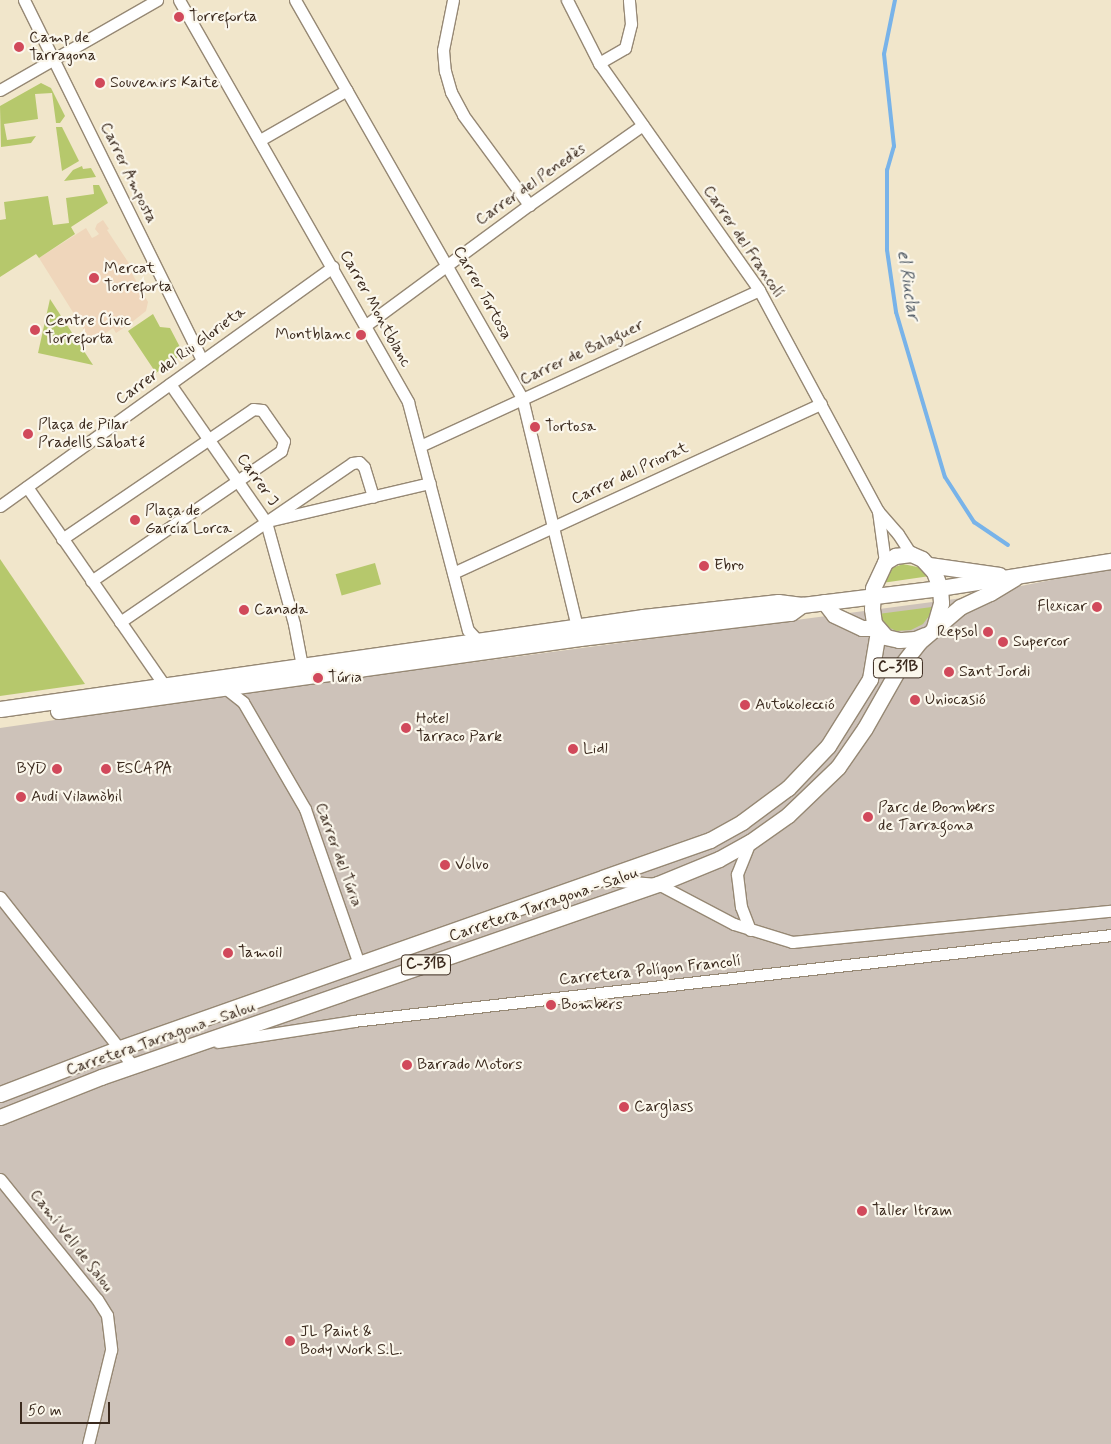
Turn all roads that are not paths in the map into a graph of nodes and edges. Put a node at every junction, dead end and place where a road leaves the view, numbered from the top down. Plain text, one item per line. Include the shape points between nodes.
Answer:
1 (24, 0) edge
2 (157, 0) edge
3 (179, 0) edge
4 (295, 0) edge
5 (453, 0) edge
6 (567, 0) edge
7 (629, 0) edge
8 (54, 60) junction
9 (599, 63) junction
10 (0, 90) edge
11 (347, 90) junction
12 (643, 125) junction
13 (260, 140) junction
14 (529, 205) junction
15 (447, 265) junction
16 (333, 268) junction
17 (759, 290) junction
18 (366, 325) junction
19 (202, 360) junction
20 (170, 384) junction
21 (522, 398) junction
22 (821, 404) junction
23 (209, 439) junction
24 (420, 446) junction
25 (237, 481) junction
26 (430, 483) junction
27 (27, 486) junction
28 (372, 497) junction
29 (0, 506) edge
30 (878, 511) junction
31 (266, 522) junction
32 (552, 528) junction
33 (62, 539) junction
34 (911, 554) junction
35 (1111, 561) edge
36 (885, 562) junction
37 (929, 565) junction
38 (453, 573) junction
39 (1015, 578) junction
40 (876, 579) junction
41 (91, 581) junction
42 (940, 588) junction
43 (872, 597) junction
44 (831, 602) junction
45 (802, 605) junction
46 (120, 622) junction
47 (577, 627) junction
48 (872, 629) junction
49 (931, 631) junction
50 (476, 641) junction
51 (491, 651) junction
52 (302, 666) junction
53 (164, 685) junction
54 (225, 688) junction
55 (0, 709) edge
56 (0, 719) edge
57 (750, 842) junction
58 (597, 880) junction
59 (658, 884) junction
60 (0, 897) edge
61 (1111, 911) edge
62 (750, 930) junction
63 (1111, 935) edge
64 (359, 964) junction
65 (194, 1045) junction
66 (120, 1048) junction
67 (133, 1066) junction
68 (0, 1094) edge
69 (0, 1117) edge
70 (0, 1179) edge
71 (88, 1444) edge

1 - 8 street, Carrer Amposta
2 - 8 street
3 - 13 street, Carrer Montblanc
4 - 11 street, Carrer Tortosa
5 - 14 street via 443,50 451,92 463,115
6 - 9 street, Carrer del Francolí
7 - 9 street via 631,24 625,48
8 - 10 street
8 - 19 street, Carrer Amposta
9 - 12 street, Carrer del Francolí
11 - 13 street
11 - 15 street, Carrer Tortosa
12 - 14 street, Carrer del Penedès
12 - 17 street, Carrer del Francolí
13 - 16 street, Carrer Montblanc
14 - 15 street, Carrer del Penedès
15 - 18 street, Carrer del Penedès
15 - 21 street, Carrer Tortosa
16 - 18 street, Carrer Montblanc
16 - 19 street, Carrer del Riu Glorieta
17 - 21 street, Carrer de Balaguer
17 - 22 street, Carrer del Francolí
18 - 24 street, Carrer Montblanc via 408,402
19 - 20 street, Carrer del Riu Glorieta
20 - 23 street, Carrer J
20 - 27 street, Carrer del Riu Glorieta
21 - 24 street, Carrer de Balaguer
21 - 32 street, Carrer Tortosa
22 - 30 street, Carrer del Francolí
22 - 32 street, Carrer del Priorat
23 - 25 street, Carrer J
23 - 25 street via 253,409 262,410 284,441 281,451
23 - 33 street
24 - 26 street, Carrer Montblanc
25 - 31 street, Carrer J
25 - 41 street
26 - 28 street
26 - 38 street, Carrer Montblanc
27 - 29 street, Carrer del Riu Glorieta
27 - 33 street
28 - 31 street
28 - 31 street via 364,466 359,462 352,463
30 - 34 street, Carrer del Francolí
30 - 36 street, Carrer del Francolí
31 - 46 street
31 - 52 street, Carrer J
32 - 38 street, Carrer del Priorat
32 - 47 street, Carrer Tortosa
33 - 41 street
34 - 36 main road via 895,556
34 - 37 main road
35 - 39 main road
36 - 40 main road, Carretera Tarragona - Salou
37 - 39 main road
37 - 42 main road
38 - 50 street, Carrer Montblanc via 468,630
39 - 42 main road
39 - 49 main road, Carretera Tarragona - Salou via 960,607
40 - 43 main road, Carretera Tarragona - Salou
40 - 44 main road
41 - 46 street
42 - 43 main road
42 - 49 main road via 939,614
43 - 44 main road
43 - 48 main road, Carretera Tarragona - Salou
44 - 45 main road
44 - 48 main road via 834,615
45 - 47 main road via 778,602
45 - 51 main road via 785,614 683,624
46 - 53 street
47 - 50 main road
48 - 49 main road via 899,640 915,639
48 - 58 main road, Carretera Tarragona - Salou / C-31B via 875,655 870,680 828,746 788,788 742,822 710,840
49 - 57 main road, Carretera Tarragona - Salou / C-31B via 898,668 865,728 838,767 788,815
50 - 51 street, Carrer Montblanc
50 - 52 main road
51 - 54 main road
52 - 53 main road
53 - 55 main road
54 - 56 main road
54 - 64 street, Carrer del Túria via 243,702 305,809
57 - 59 main road, Carretera Tarragona - Salou / C-31B via 719,859
57 - 62 street via 737,874 741,907
58 - 59 street
58 - 64 main road, Carretera Tarragona - Salou / C-31B
59 - 62 street, Carretera Polígon Francolí
59 - 65 main road, Carretera Tarragona - Salou / C-31B
60 - 66 street
61 - 62 street, Carretera Polígon Francolí via 792,942
63 - 65 street, Carretera Polígon Francolí via 353,1021
64 - 66 main road, Carretera Tarragona - Salou / C-31B
65 - 67 main road, Carretera Tarragona - Salou / C-31B
66 - 67 street
66 - 68 main road, Carretera Tarragona - Salou / C-31B
67 - 69 main road, Carretera Tarragona - Salou / C-31B
70 - 71 street, Camí Vell de Salou via 107,1315 111,1350

